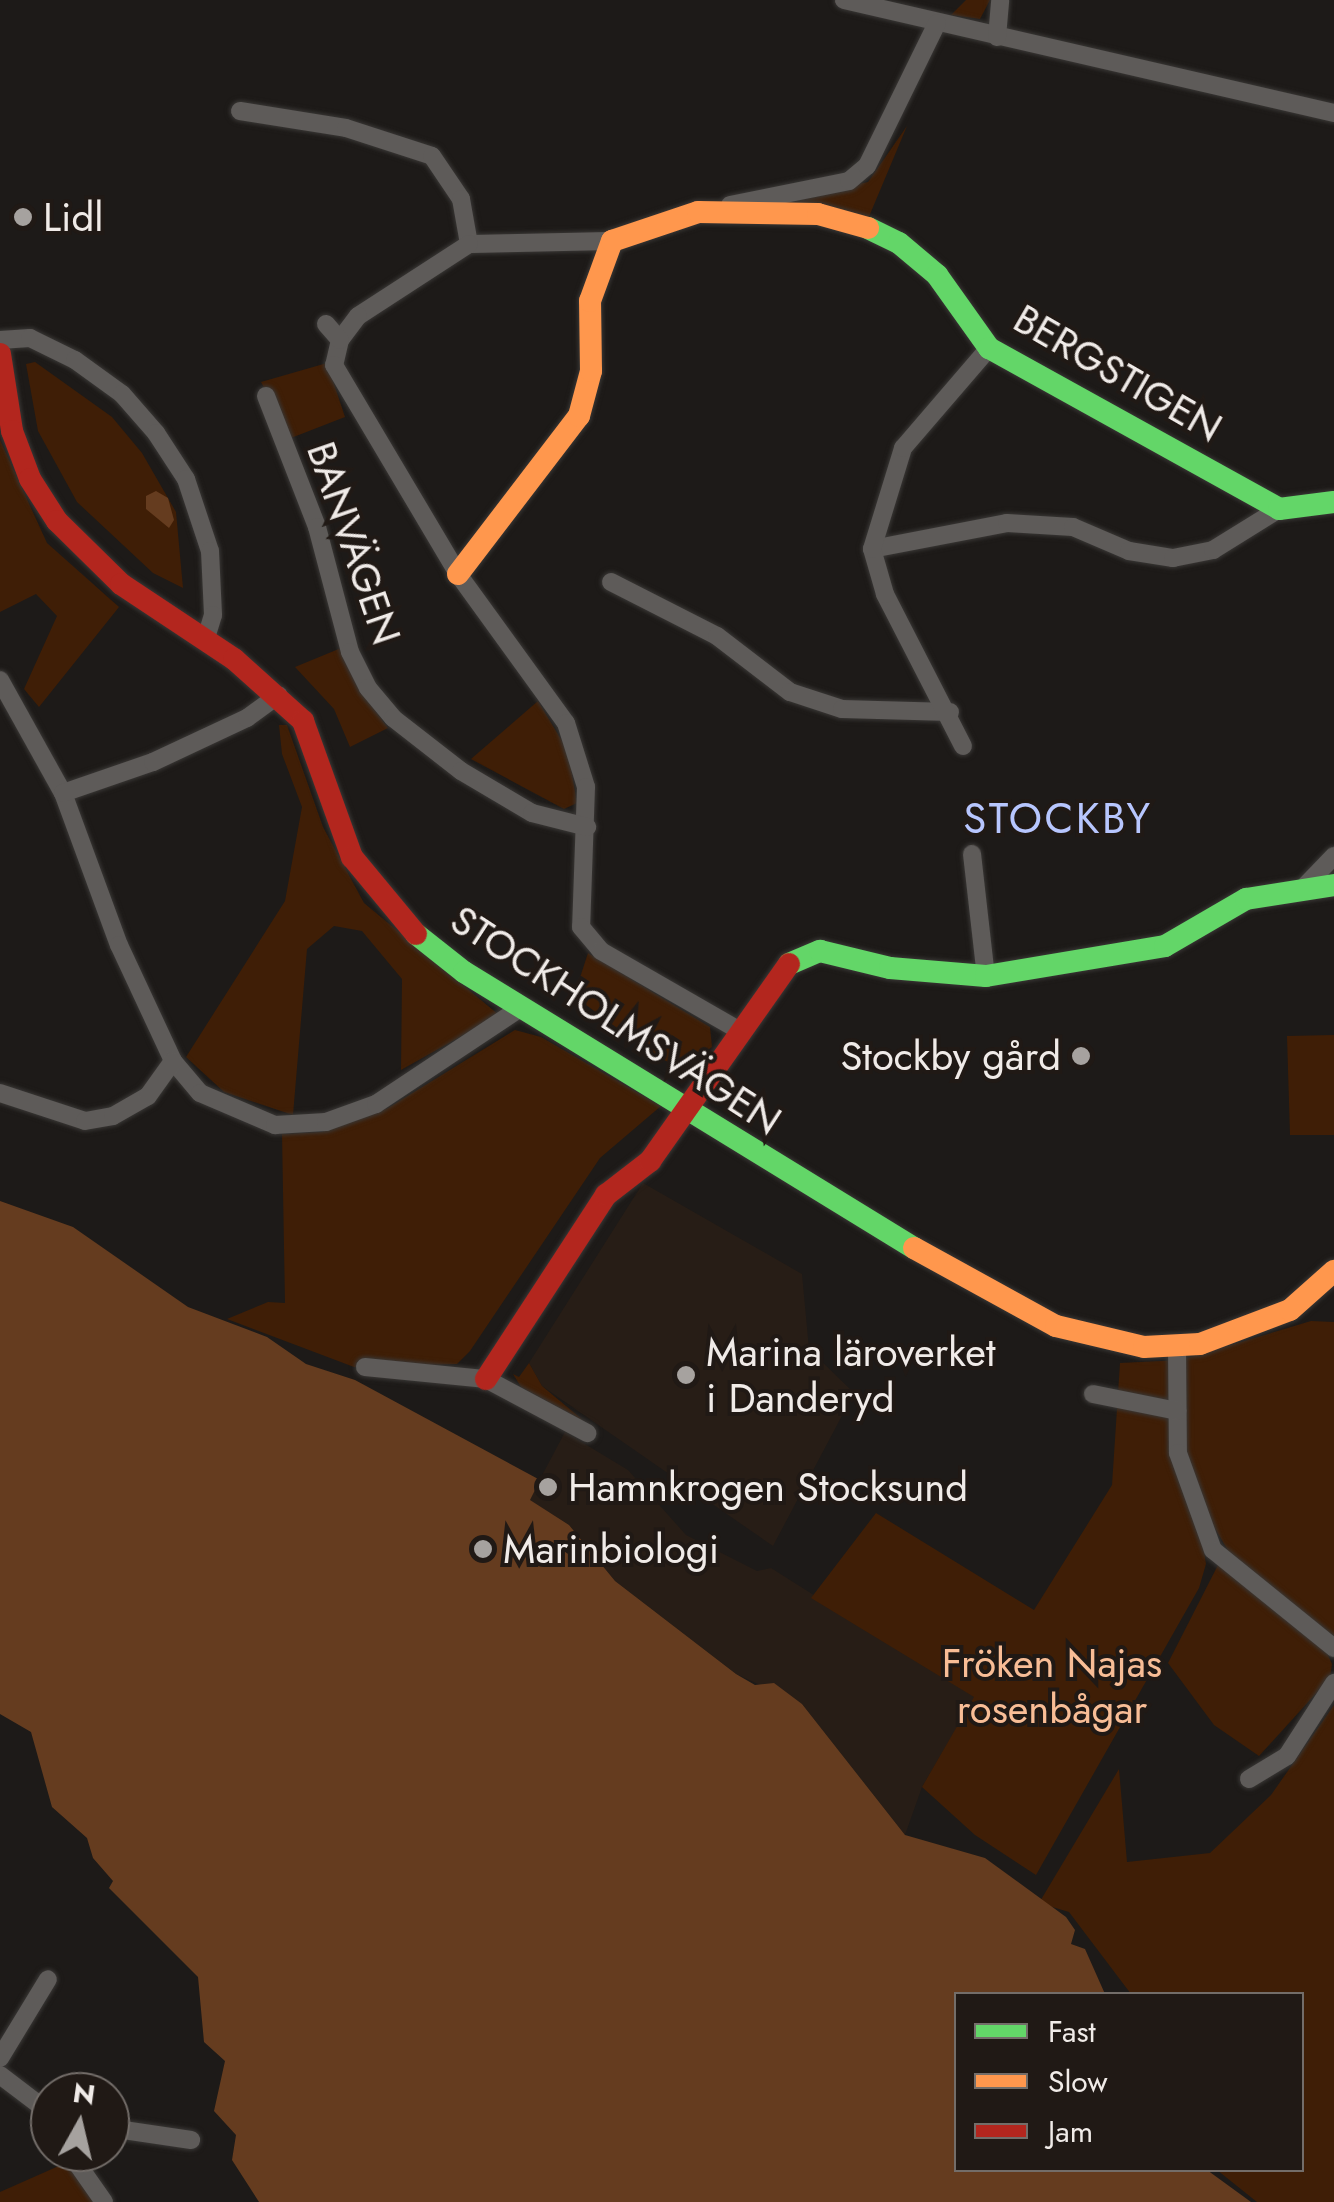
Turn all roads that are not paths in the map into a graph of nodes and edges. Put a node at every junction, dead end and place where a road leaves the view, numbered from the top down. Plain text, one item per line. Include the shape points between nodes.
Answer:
1 (844, 0) edge
2 (1000, 0) edge
3 (937, 22) junction
4 (997, 37) junction
5 (240, 111) dead end
6 (1334, 113) edge
7 (698, 212) junction
8 (612, 241) junction
9 (468, 244) junction
10 (326, 324) dead end
11 (0, 340) edge
12 (340, 340) junction
13 (989, 348) junction
14 (0, 354) edge
15 (266, 396) dead end
16 (1334, 502) edge
17 (1278, 510) junction
18 (872, 548) junction
19 (458, 574) junction
20 (611, 582) dead end
21 (205, 641) junction
22 (0, 680) edge
23 (279, 696) junction
24 (950, 712) junction
25 (7, 717) edge
26 (963, 746) dead end
27 (63, 794) junction
28 (587, 827) junction
29 (972, 854) dead end
30 (1334, 856) edge
31 (1334, 884) edge
32 (1305, 886) junction
33 (986, 976) junction
34 (519, 1009) junction
35 (740, 1031) junction
36 (173, 1061) junction
37 (0, 1093) edge
38 (686, 1111) junction
39 (1334, 1271) edge
40 (1176, 1348) junction
41 (365, 1367) dead end
42 (486, 1379) junction
43 (1093, 1394) dead end
44 (1177, 1411) junction
45 (587, 1433) dead end
46 (1334, 1648) edge
47 (1334, 1683) edge
48 (1249, 1778) dead end
49 (48, 1979) dead end
50 (0, 2058) edge
51 (0, 2075) edge
52 (30, 2098) edge
53 (130, 2131) edge
54 (191, 2140) dead end
55 (84, 2172) edge
56 (104, 2202) edge

1 - 3 street
2 - 4 street
3 - 4 street
3 - 7 street via 868,166 849,181
4 - 6 street
5 - 9 street via 346,128 432,156 461,198
7 - 8 street, BERGSTIGEN
7 - 13 street, BERGSTIGEN via 818,214 886,236 937,275
8 - 9 street
8 - 19 street via 590,301 590,371 579,416
9 - 12 street via 358,316
10 - 12 street
11 - 21 street via 30,338 75,360 122,394 156,433 186,478 210,551 213,615
12 - 19 street via 334,365 342,386
13 - 17 street, BERGSTIGEN
13 - 18 street via 903,448
14 - 21 street, STOCKHOLMSVÄGEN via 12,431 30,480 57,522 122,584
15 - 28 street, BANVÄGEN via 317,527 350,652 368,688 392,718 462,771 532,813
16 - 17 street
17 - 18 street via 1213,550 1172,558 1129,551 1072,527 1006,523
18 - 24 street via 891,606
19 - 28 street via 566,722 586,788
20 - 24 street via 717,636 790,692 842,709
21 - 23 street, STOCKHOLMSVÄGEN
22 - 25 street
23 - 27 street via 153,762
23 - 34 street, STOCKHOLMSVÄGEN via 303,721 352,857 378,895 418,937
24 - 26 street
25 - 27 street
27 - 36 street via 118,946
28 - 35 street via 581,928 602,951
29 - 33 street
30 - 32 street
31 - 32 street
32 - 33 street via 1246,899 1165,946
33 - 35 street via 890,968 820,951 791,961
34 - 36 street via 376,1104 292,1128 200,1093
34 - 38 street, STOCKHOLMSVÄGEN
35 - 38 street
36 - 37 street via 148,1096 85,1122
38 - 40 street, STOCKHOLMSVÄGEN via 1033,1315 1102,1340
38 - 42 street via 650,1162 606,1195
39 - 40 street, STOCKHOLMSVÄGEN via 1290,1310 1260,1325
40 - 44 street
41 - 42 street
42 - 45 street
43 - 44 street
44 - 46 street via 1178,1453 1213,1550
47 - 48 street via 1287,1756
49 - 50 street
51 - 52 street
53 - 54 street
55 - 56 street

